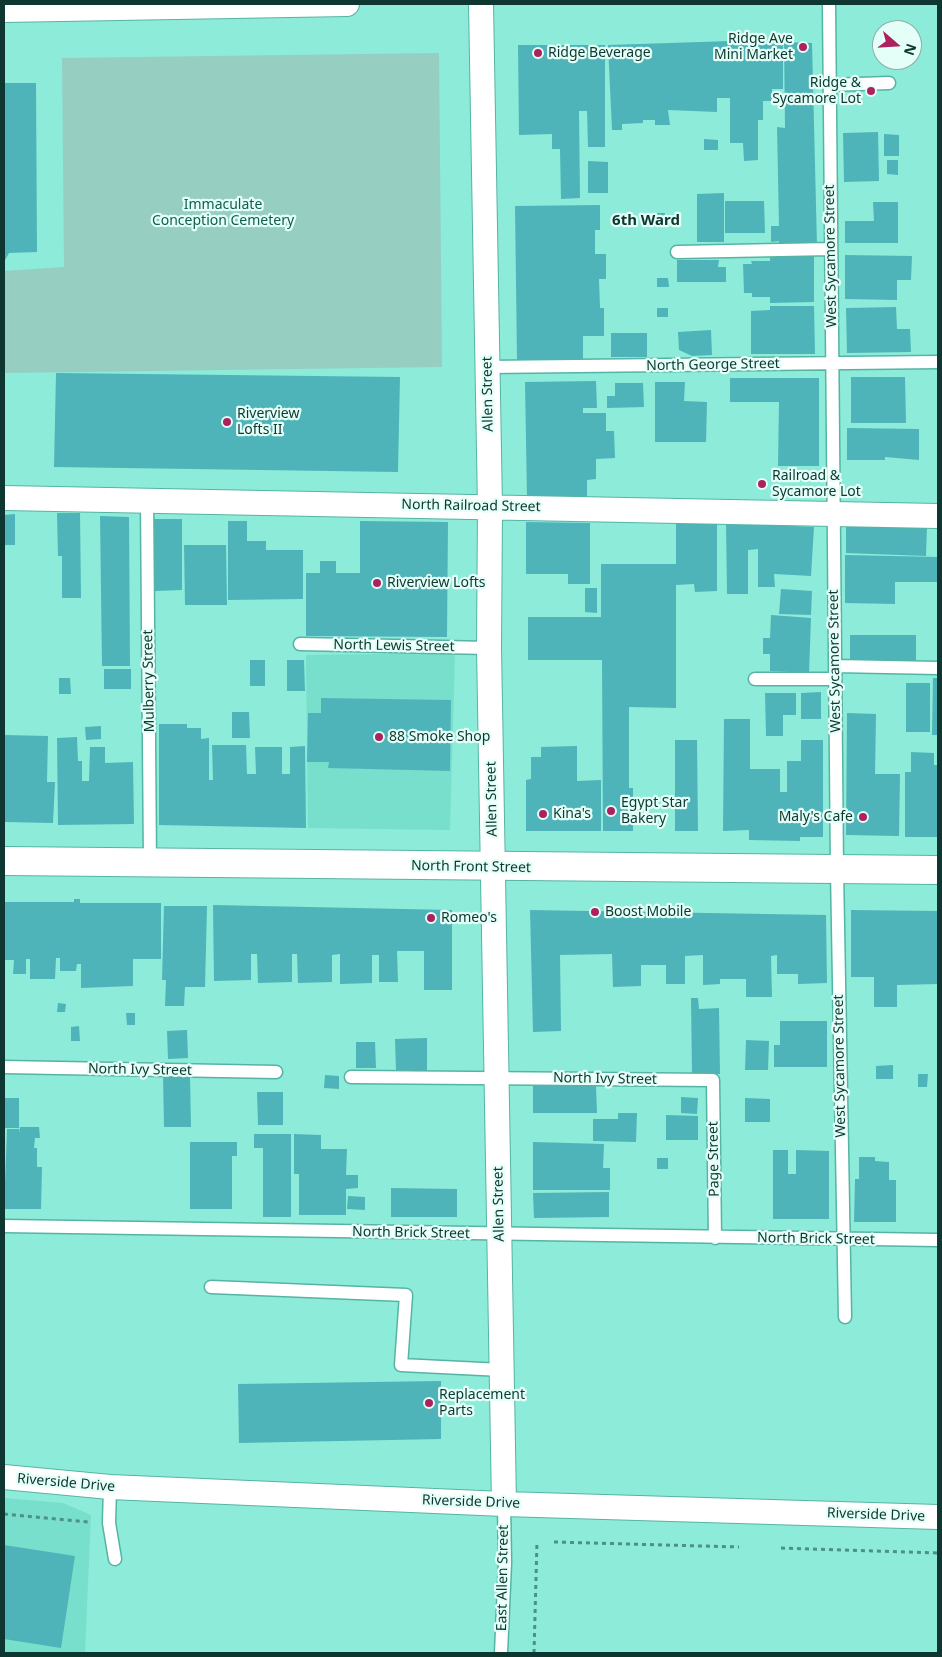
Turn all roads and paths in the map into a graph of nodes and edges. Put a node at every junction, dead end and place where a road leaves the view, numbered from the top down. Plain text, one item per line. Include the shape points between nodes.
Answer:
1 (347, 4) edge
2 (481, 4) edge
3 (829, 4) edge
4 (4, 10) edge
5 (889, 83) dead end
6 (829, 85) junction
7 (831, 249) junction
8 (677, 252) dead end
9 (938, 362) edge
10 (832, 364) junction
11 (487, 367) junction
12 (4, 498) edge
13 (147, 500) junction
14 (490, 507) junction
15 (833, 514) junction
16 (938, 516) edge
17 (300, 644) dead end
18 (489, 648) junction
19 (938, 668) edge
20 (835, 673) junction
21 (755, 680) dead end
22 (4, 861) edge
23 (150, 862) junction
24 (493, 867) junction
25 (836, 870) junction
26 (938, 870) edge
27 (4, 1067) edge
28 (276, 1072) dead end
29 (351, 1076) dead end
30 (497, 1078) junction
31 (713, 1080) joint
32 (4, 1226) edge
33 (499, 1234) junction
34 (715, 1238) junction
35 (843, 1239) junction
36 (938, 1240) edge
37 (211, 1287) dead end
38 (845, 1317) dead end
39 (502, 1370) junction
40 (4, 1477) edge
41 (110, 1488) junction
42 (504, 1504) junction
43 (4, 1514) edge
44 (938, 1517) edge
45 (88, 1522) dead end
46 (537, 1541) dead end
47 (554, 1542) dead end
48 (740, 1547) dead end
49 (780, 1548) dead end
50 (938, 1552) edge
51 (115, 1559) dead end
52 (501, 1653) edge
53 (534, 1653) edge

1 - 4 street
2 - 11 street, Allen Street
3 - 6 lane, West Sycamore Street
5 - 6 lane
6 - 7 lane, West Sycamore Street
7 - 8 lane
7 - 10 lane, West Sycamore Street
9 - 10 lane, North George Street
10 - 11 lane, North George Street
10 - 15 lane, West Sycamore Street
11 - 14 street, Allen Street
12 - 13 street, North Railroad Street
13 - 14 street, North Railroad Street
13 - 23 lane, Mulberry Street
14 - 15 street, North Railroad Street
14 - 18 street, Allen Street
15 - 16 street, North Railroad Street
15 - 20 lane, West Sycamore Street
17 - 18 lane, North Lewis Street
18 - 24 street, Allen Street
19 - 20 lane
20 - 21 lane
20 - 25 lane, West Sycamore Street
22 - 23 street, North Front Street
23 - 24 street, North Front Street
24 - 25 street, North Front Street
24 - 30 street, Allen Street
25 - 26 street, North Front Street
25 - 35 lane, West Sycamore Street
27 - 28 lane, North Ivy Street
29 - 30 lane, North Ivy Street
30 - 31 lane, North Ivy Street
30 - 33 street, Allen Street
31 - 34 lane, Page Street
32 - 33 lane, North Brick Street
33 - 34 lane, North Brick Street
33 - 39 street, Allen Street
34 - 35 lane, North Brick Street
35 - 36 lane, North Brick Street
35 - 38 lane, West Sycamore Street
37 - 39 lane via 406,1295 401,1365
39 - 42 street, Allen Street
40 - 41 street, Riverside Drive
41 - 42 street, Riverside Drive
41 - 51 lane via 109,1524
42 - 44 street, Riverside Drive
42 - 52 lane, East Allen Street
43 - 45 path
46 - 53 path
47 - 48 path
49 - 50 path

